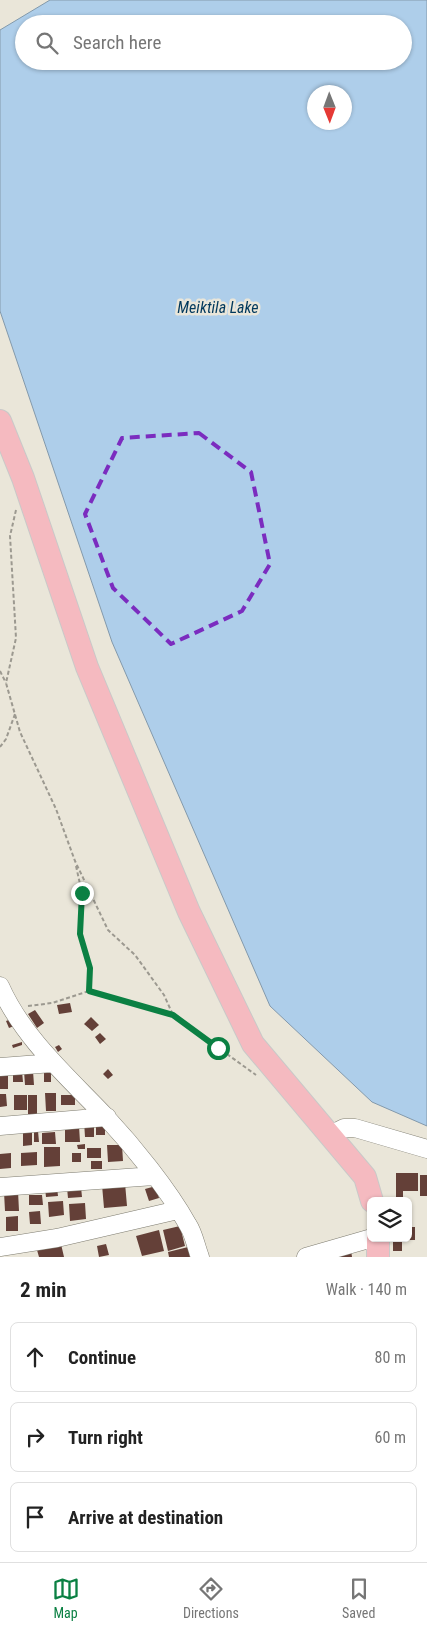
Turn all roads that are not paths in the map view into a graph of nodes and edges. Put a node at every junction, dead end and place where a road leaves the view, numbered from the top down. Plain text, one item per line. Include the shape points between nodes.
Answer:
1 (0, 421) edge
2 (0, 986) edge
3 (6, 1008) edge
4 (53, 1063) junction
5 (0, 1067) edge
6 (106, 1117) junction
7 (0, 1126) edge
8 (330, 1135) junction
9 (427, 1149) edge
10 (154, 1176) junction
11 (0, 1187) edge
12 (371, 1197) edge
13 (178, 1210) junction
14 (367, 1239) edge
15 (378, 1242) edge
16 (0, 1247) edge
17 (200, 1257) edge
18 (306, 1257) edge
19 (378, 1257) edge

1 - 8 main road via 23,478 87,667 189,912 253,1044
2 - 3 street
3 - 4 street
4 - 5 street
4 - 6 street
6 - 7 street
6 - 10 street
8 - 9 street via 344,1128 355,1128
8 - 12 main road via 365,1177
10 - 11 street
10 - 13 street
13 - 16 street via 57,1238
13 - 17 street via 189,1226
14 - 18 street
15 - 19 main road

